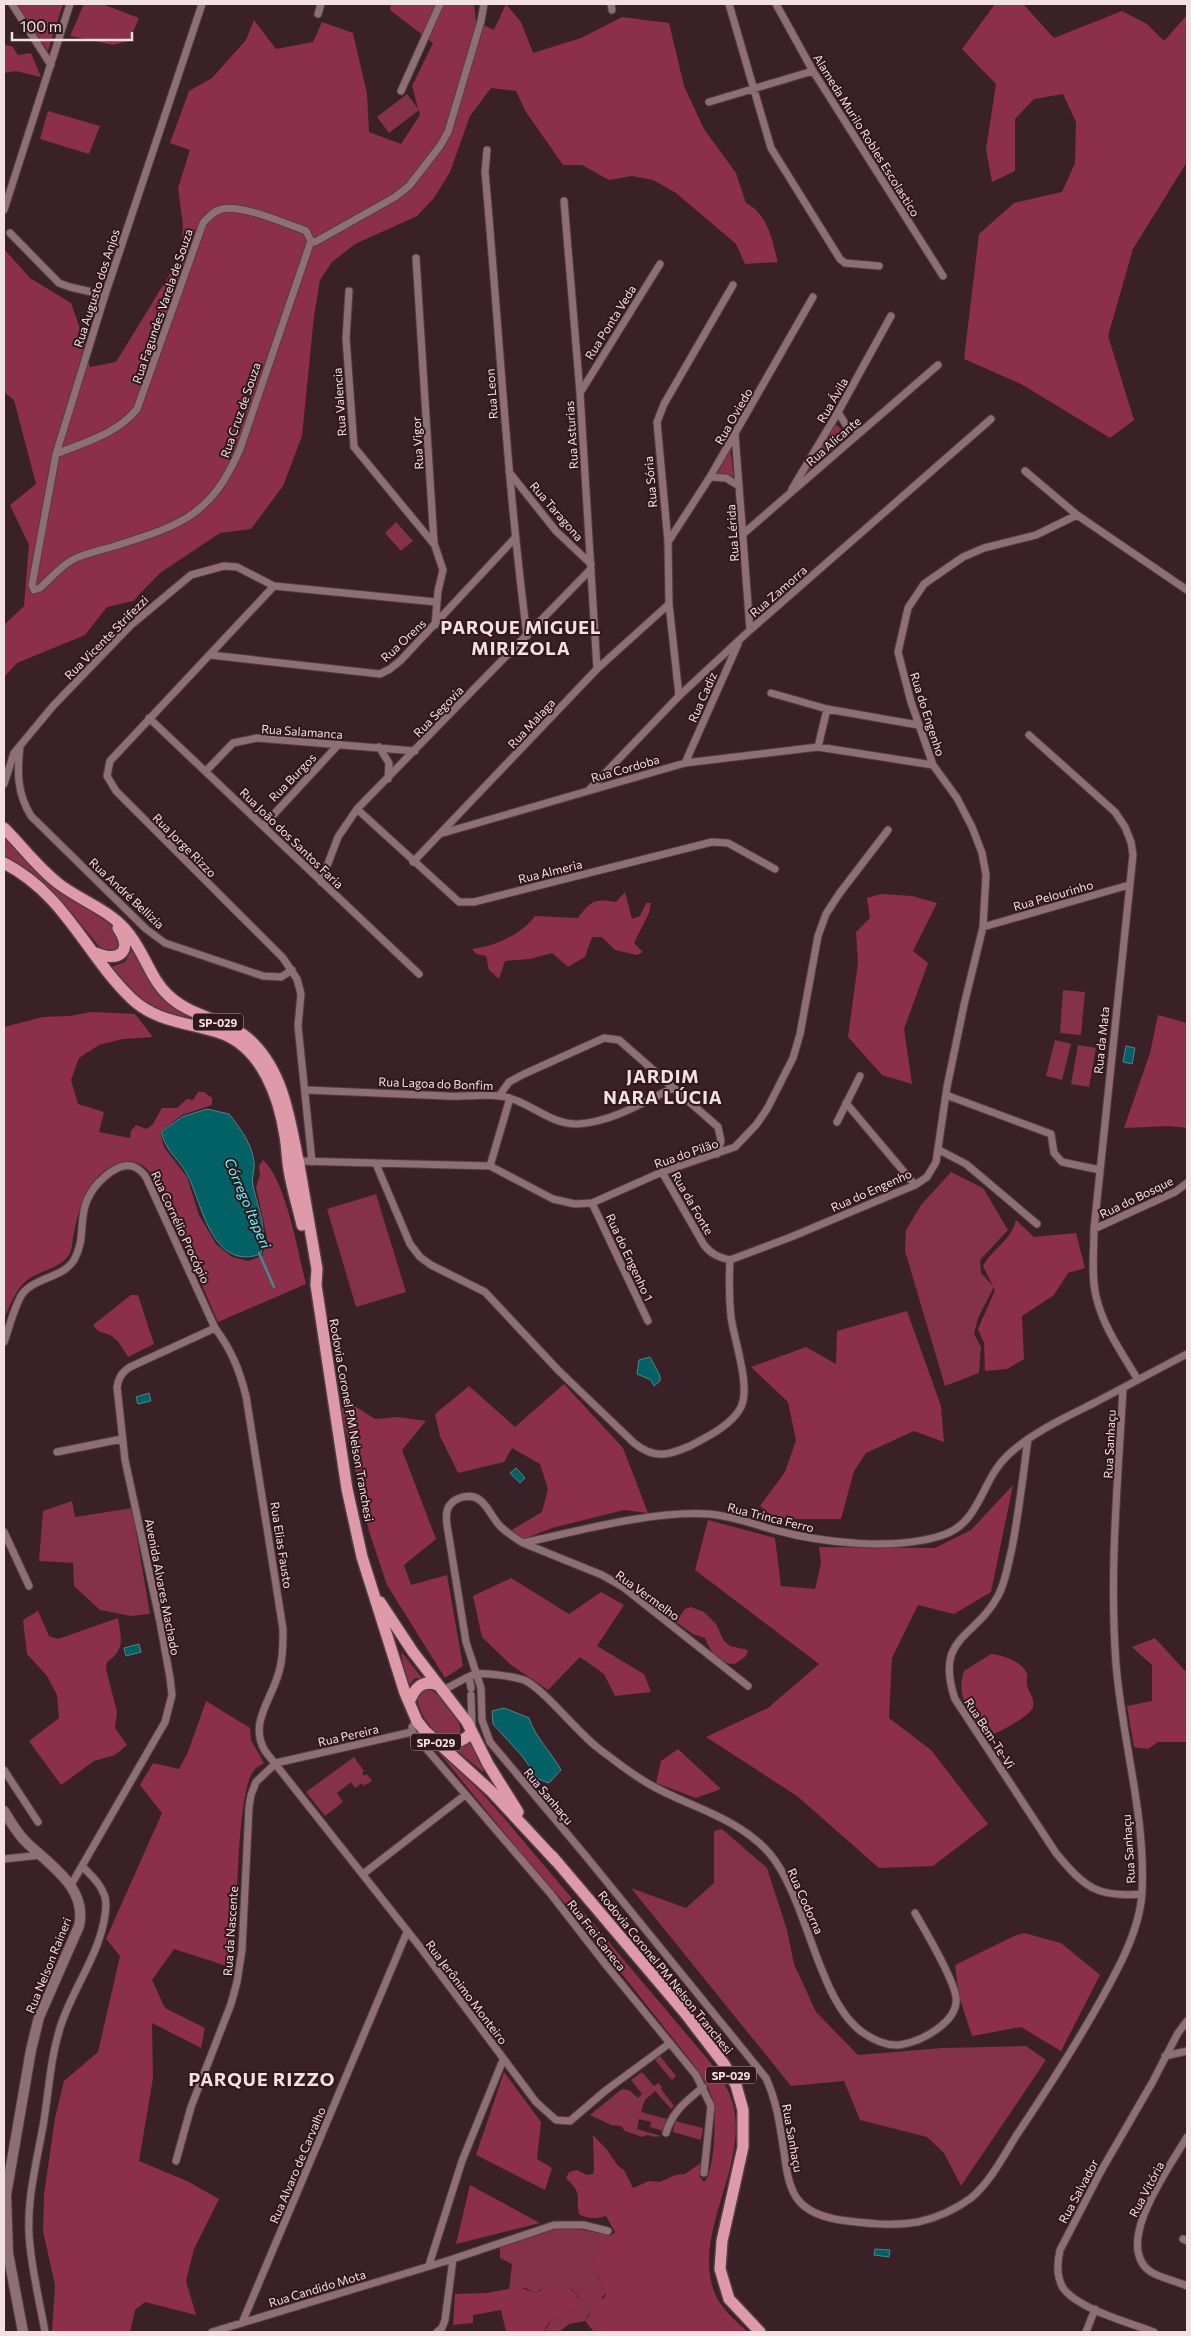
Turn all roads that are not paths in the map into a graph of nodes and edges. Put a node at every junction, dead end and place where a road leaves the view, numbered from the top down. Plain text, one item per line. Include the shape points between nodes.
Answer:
1 (12, 4) edge
2 (70, 4) edge
3 (202, 4) edge
4 (321, 4) edge
5 (440, 4) edge
6 (484, 4) edge
7 (729, 4) edge
8 (776, 4) edge
9 (318, 14) dead end
10 (50, 65) junction
11 (813, 71) junction
12 (754, 87) junction
13 (401, 91) dead end
14 (709, 102) dead end
15 (486, 150) dead end
16 (564, 201) dead end
17 (4, 210) edge
18 (10, 232) dead end
19 (311, 241) junction
20 (416, 258) dead end
21 (660, 264) dead end
22 (879, 266) dead end
23 (943, 276) dead end
24 (733, 285) dead end
25 (349, 291) dead end
26 (105, 295) junction
27 (813, 298) dead end
28 (891, 316) dead end
29 (938, 365) dead end
30 (580, 393) junction
31 (838, 412) junction
32 (991, 419) dead end
33 (860, 432) junction
34 (735, 434) junction
35 (56, 454) junction
36 (509, 471) junction
37 (1025, 471) dead end
38 (710, 478) junction
39 (739, 486) junction
40 (789, 493) junction
41 (1077, 515) junction
42 (743, 534) junction
43 (514, 539) junction
44 (668, 542) junction
45 (434, 543) junction
46 (591, 566) junction
47 (32, 585) joint
48 (274, 586) junction
49 (1187, 590) edge
50 (436, 602) junction
51 (669, 604) junction
52 (435, 625) junction
53 (750, 630) junction
54 (527, 636) junction
55 (740, 640) junction
56 (210, 655) junction
57 (597, 669) junction
58 (771, 693) dead end
59 (679, 696) junction
60 (827, 709) junction
61 (149, 718) junction
62 (918, 726) junction
63 (1029, 735) dead end
64 (339, 744) junction
65 (20, 746) junction
66 (378, 747) junction
67 (818, 747) junction
68 (415, 750) junction
69 (14, 752) junction
70 (4, 759) edge
71 (685, 762) junction
72 (933, 765) junction
73 (206, 771) junction
74 (388, 779) junction
75 (4, 784) edge
76 (589, 790) junction
77 (357, 809) junction
78 (263, 826) junction
79 (4, 828) edge
80 (888, 830) dead end
81 (443, 833) junction
82 (413, 862) junction
83 (4, 863) edge
84 (775, 869) dead end
85 (321, 882) junction
86 (1129, 885) junction
87 (104, 912) junction
88 (983, 927) junction
89 (96, 954) junction
90 (292, 970) junction
91 (419, 974) dead end
92 (860, 1076) dead end
93 (674, 1088) junction
94 (306, 1090) junction
95 (946, 1095) junction
96 (499, 1096) junction
97 (510, 1098) junction
98 (846, 1103) junction
99 (837, 1122) dead end
100 (939, 1150) junction
101 (717, 1154) junction
102 (298, 1162) junction
103 (312, 1162) junction
104 (376, 1164) junction
105 (490, 1166) junction
106 (1100, 1170) junction
107 (662, 1172) junction
108 (1187, 1183) edge
109 (914, 1184) junction
110 (592, 1203) junction
111 (1038, 1224) dead end
112 (1094, 1230) junction
113 (730, 1260) junction
114 (316, 1285) junction
115 (648, 1321) dead end
116 (215, 1328) junction
117 (4, 1342) edge
118 (1187, 1354) edge
119 (1138, 1380) junction
120 (1123, 1388) junction
121 (122, 1439) junction
122 (1028, 1439) junction
123 (56, 1452) dead end
124 (4, 1532) edge
125 (523, 1543) junction
126 (29, 1586) dead end
127 (371, 1588) junction
128 (472, 1676) junction
129 (748, 1686) dead end
130 (441, 1688) junction
131 (409, 1702) junction
132 (456, 1708) junction
133 (417, 1721) junction
134 (412, 1732) junction
135 (472, 1732) junction
136 (436, 1742) junction
137 (457, 1742) junction
138 (276, 1764) junction
139 (4, 1770) edge
140 (465, 1795) junction
141 (4, 1812) edge
142 (38, 1822) dead end
143 (42, 1855) junction
144 (4, 1859) edge
145 (556, 1861) junction
146 (83, 1867) junction
147 (363, 1874) junction
148 (71, 1885) junction
149 (1142, 1894) junction
150 (916, 1913) dead end
151 (406, 1932) junction
152 (1187, 2021) edge
153 (670, 2043) junction
154 (1187, 2051) edge
155 (1165, 2056) junction
156 (503, 2060) junction
157 (703, 2088) junction
158 (666, 2133) dead end
159 (1187, 2137) edge
160 (176, 2161) dead end
161 (704, 2174) dead end
162 (608, 2231) dead end
163 (453, 2259) junction
164 (430, 2265) junction
165 (1187, 2286) edge
166 (1095, 2309) junction
167 (242, 2323) junction
168 (24, 2332) edge
169 (45, 2332) edge
170 (212, 2332) edge
171 (436, 2332) edge
172 (760, 2332) edge
173 (1086, 2332) edge
174 (1154, 2332) edge

1 - 10 street
2 - 10 street
3 - 26 street, Rua Augusto dos Anjos
4 - 9 street
5 - 13 street
6 - 19 street via 451,123 440,146 409,186 396,197 324,239
7 - 12 street
8 - 11 street, Alameda Murilo Robles Escolastico
10 - 17 street
11 - 12 street
11 - 23 street, Alameda Murilo Robles Escolastico
12 - 14 street
12 - 22 street via 771,148 840,259 845,263
15 - 36 street, Rua Leon via 485,172
16 - 30 street, Rua Asturias
18 - 26 street via 59,283
19 - 35 street, Rua Fagundes Varela de Souza via 306,231 300,228 235,208 223,208 212,213 203,223 137,409 114,430
19 - 47 street, Rua Cruz de Souza via 240,449 228,476 213,497 173,526 80,557 64,566 40,588 34,590
20 - 45 street, Rua Vigor
21 - 30 street, Rua Ponta Veda
24 - 44 street, Rua Sória via 664,404 657,422
25 - 45 street, Rua Valencia via 346,338 354,447
26 - 35 street, Rua Augusto dos Anjos
27 - 34 street, Rua Oviedo
28 - 31 street, Rua Ávila
29 - 33 street, Rua Alicante
30 - 46 street, Rua Asturias
31 - 33 street via 846,425
31 - 40 street, Rua Ávila
32 - 53 street, Rua Zamorra
33 - 40 street, Rua Alicante
34 - 38 street, Rua Oviedo
34 - 39 street, Rua Lérida
35 - 47 street, Rua Augusto dos Anjos
36 - 43 street, Rua Leon
36 - 46 street, Rua Taragona via 556,531
37 - 41 street
38 - 39 street via 726,478
38 - 44 street, Rua Oviedo
39 - 42 street, Rua Lérida
40 - 42 street, Rua Alicante
41 - 49 street
41 - 62 street, Rua do Engenho via 1036,535 984,548 963,557 924,584 908,608 898,652
42 - 53 street, Rua Lérida
43 - 52 street, Rua Orens
43 - 54 street, Rua Leon
44 - 51 street, Rua Sória
45 - 50 street, Rua Vigor via 443,570
46 - 54 street, Rua Segovia
46 - 57 street, Rua Asturias
48 - 50 street, Rua Vicente Strifezzi
48 - 56 street, Rua Jorge Rizzo
48 - 65 street, Rua Vicente Strifezzi via 237,567 224,566 191,575 131,625 53,706
50 - 52 street, Rua Vigor
51 - 57 street, Rua Malaga
51 - 59 street, Rua Sória
52 - 56 street, Rua Orens via 401,660 380,674
53 - 55 street, Rua Zamorra
54 - 68 street, Rua Segovia
55 - 59 street, Rua Zamorra
55 - 71 street, Rua Cadiz
56 - 61 street, Rua Jorge Rizzo
57 - 81 street, Rua Malaga
58 - 60 street
59 - 76 street, Rua Zamorra
60 - 62 street
60 - 67 street
61 - 73 street, Rua João dos Santos Faria
61 - 90 street, Rua Jorge Rizzo via 110,761 107,776 110,784
62 - 72 street, Rua do Engenho
63 - 86 street, Rua da Mata via 1102,799 1125,827 1133,855
64 - 66 street, Rua Salamanca
64 - 73 street, Rua Salamanca via 245,739 233,743
64 - 78 street, Rua Burgos
65 - 69 street, Rua Vicente Strifezzi
65 - 90 street, Rua André Bellizia via 18,788 32,816 146,929 165,943 262,976 281,977
66 - 68 street, Rua Salamanca
66 - 74 street via 389,763
67 - 71 street, Rua Cordoba
67 - 72 street, Rua Cordoba
68 - 74 street, Rua Segovia
69 - 70 street, Rua Vicente Strifezzi
69 - 75 street, Rua Vicente Strifezzi
71 - 76 street, Rua Cordoba
72 - 88 street, Rua do Engenho via 957,798 982,853 986,875
73 - 78 street, Rua João dos Santos Faria
74 - 77 street, Rua Segovia
76 - 81 street, Rua Cordoba
77 - 82 street, Rua Almeria
77 - 85 street, Rua Segovia via 338,837
78 - 85 street, Rua João dos Santos Faria
79 - 87 highway, Rodovia Coronel PM Nelson Tranchesi / SP-029 via 50,877
80 - 101 street, Rua do Pilão via 826,914 818,936 800,1034 783,1079 742,1142
81 - 82 street, Rua Malaga
82 - 84 street, Rua Almeria via 453,898 466,903 712,842 728,843
83 - 89 highway, Rodovia Coronel PM Nelson Tranchesi / SP-029 via 53,900
85 - 91 street, Rua João dos Santos Faria
86 - 88 street, Rua Pelourinho
86 - 106 street, Rua da Mata
87 - 89 highway, SP-029 via 124,937 125,950 109,958
87 - 102 highway, Rodovia Coronel PM Nelson Tranchesi / SP-029 via 132,938 169,996 182,1006 236,1030 262,1054 274,1072 283,1096
88 - 95 street, Rua do Engenho
89 - 114 highway, Rodovia Coronel PM Nelson Tranchesi / SP-029 via 114,979 149,1011 236,1040 256,1060 274,1095 286,1137 289,1173
90 - 94 street, Rua Jorge Rizzo via 302,994 298,1026
92 - 98 street
93 - 96 street via 626,1044 604,1038 515,1078
93 - 97 street, Rua Lagoa do Bonfim via 619,1114 577,1124 560,1121
93 - 101 street via 718,1127 721,1141
94 - 96 street, Rua Lagoa do Bonfim
94 - 103 street, Rua Jorge Rizzo
95 - 100 street, Rua do Engenho
95 - 106 street via 1051,1134 1054,1152 1062,1162
96 - 97 street, Rua Lagoa do Bonfim
97 - 105 street
98 - 99 street
98 - 109 street
100 - 109 street, Rua do Engenho via 932,1171
100 - 111 street via 966,1164
101 - 107 street, Rua do Pilão
102 - 103 street, Rua do Pilão
102 - 114 highway, Rodovia Coronel PM Nelson Tranchesi / SP-029 via 317,1269
103 - 104 street, Rua do Pilão
104 - 105 street, Rua do Pilão
104 - 113 street via 410,1244 420,1256 431,1265 485,1292 558,1370 634,1443 656,1455 672,1453 706,1437 724,1426 742,1405 743,1383 730,1302
105 - 110 street, Rua do Pilão via 564,1203
106 - 112 street, Rua da Mata
107 - 110 street, Rua do Pilão
107 - 113 street, Rua da Fonte via 704,1245 719,1258
108 - 112 street, Rua do Bosque
109 - 113 street, Rua do Engenho via 791,1238
110 - 115 street, Rua do Engenho 1
112 - 119 street, Rua da Mata via 1096,1295 1104,1321
114 - 127 highway, Rodovia Coronel PM Nelson Tranchesi / SP-029 via 347,1489
116 - 117 street, Rua Cornélio Procópio via 146,1176 130,1165 110,1172 90,1192 84,1206 74,1259 65,1269 23,1293
116 - 121 street, Avenida Alvares Machado via 130,1367 120,1375 117,1387
116 - 138 street, Rua Elias Fausto via 237,1364 246,1396 283,1629 279,1674 261,1713 258,1734 265,1751
118 - 119 street, Rua Trinca Ferro
119 - 120 street, Rua Trinca Ferro
120 - 122 street, Rua Trinca Ferro
120 - 149 street, Rua Sanhaçu via 1113,1617 1116,1669 1140,1835
121 - 123 street
121 - 146 street, Avenida Alvares Machado via 172,1695 165,1722
122 - 125 street, Rua Trinca Ferro via 996,1468 967,1521 956,1530 927,1541 868,1544 826,1541 775,1531 739,1518 708,1514 665,1516 606,1525
122 - 149 street, Rua Bem-Te-Vi via 1006,1578 987,1611 956,1644 949,1661 950,1683 955,1699 1071,1871 1105,1894
124 - 126 street
125 - 128 street, Rua Sanhaçu via 501,1527 481,1501 474,1497 457,1499 450,1505 446,1525
125 - 129 street, Rua Vermelho via 602,1575 623,1587
127 - 130 highway, Rodovia Coronel PM Nelson Tranchesi / SP-029
127 - 131 highway, Rodovia Coronel PM Nelson Tranchesi / SP-029
128 - 130 street
128 - 135 street
128 - 149 street, Rua Sanhaçu via 481,1688 482,1720 490,1742 766,2078 774,2095 791,2186 803,2205 817,2214 837,2220 888,2225 920,2222 949,2211 972,2197 985,2183 1043,2095 1106,1990 1135,1929
128 - 150 street, Rua Codorna via 526,1681 597,1747 643,1780 726,1820 769,1852 790,1887 832,1994 846,2016 880,2043 898,2045 914,2041 949,2018 955,2008 952,1983
130 - 131 highway via 431,1682 420,1685
130 - 132 highway, Rodovia Coronel PM Nelson Tranchesi / SP-029
131 - 133 highway, Rodovia Coronel PM Nelson Tranchesi / SP-029
132 - 135 highway, Rodovia Coronel PM Nelson Tranchesi / SP-029
132 - 137 highway, SP-029 via 464,1728
133 - 134 street
133 - 136 highway, Rodovia Coronel PM Nelson Tranchesi / SP-029
134 - 138 street, Rua Pereira
134 - 140 street, Rua Frei Caneca
135 - 137 highway
135 - 145 highway, Rodovia Coronel PM Nelson Tranchesi / SP-029 via 506,1795
136 - 137 highway, SP-029
136 - 145 highway, Rodovia Coronel PM Nelson Tranchesi / SP-029 via 492,1791
138 - 147 street, Rua Jerônimo Monteiro
138 - 160 street, Rua da Nascente via 256,1782 251,1795 242,1950 237,1982 191,2107
139 - 142 street
140 - 147 street
140 - 153 street, Rua Frei Caneca via 550,1893
141 - 143 main road, Rua Nelson Raineri via 24,1839
143 - 144 street
143 - 148 main road, Rua Nelson Raineri
145 - 172 highway, Rodovia Coronel PM Nelson Tranchesi / SP-029 via 685,2013 736,2085 743,2110 743,2146 722,2241 720,2269 729,2299
146 - 148 street, Avenida Alvares Machado
146 - 169 street via 100,1886 106,1904 94,1952 60,2026 33,2174 30,2246
147 - 151 street, Rua Jerônimo Monteiro
148 - 168 main road, Rua Nelson Raineri via 80,1903 81,1921 39,2017 6,2195 8,2253
151 - 156 street, Rua Jerônimo Monteiro via 463,2003
151 - 167 street, Rua Alvaro de Carvalho
152 - 155 street, Rua Salvador
153 - 156 street, Rua Jerônimo Monteiro via 566,2122 556,2120 544,2111
153 - 157 street, Rua Frei Caneca
154 - 155 street
155 - 166 street, Rua Salvador via 1060,2250 1058,2275 1063,2288 1072,2297
156 - 164 street via 462,2161
157 - 158 street via 675,2112
157 - 161 street, Rua Frei Caneca via 711,2112
159 - 165 street, Rua Vitória via 1141,2219 1137,2236 1138,2250 1151,2272
162 - 163 street, Rua Candido Mota via 584,2225 554,2224
163 - 164 street, Rua Candido Mota
163 - 171 street via 445,2320
164 - 167 street, Rua Candido Mota
166 - 173 street
166 - 174 street, Rua Salvador
167 - 170 street, Rua Candido Mota

